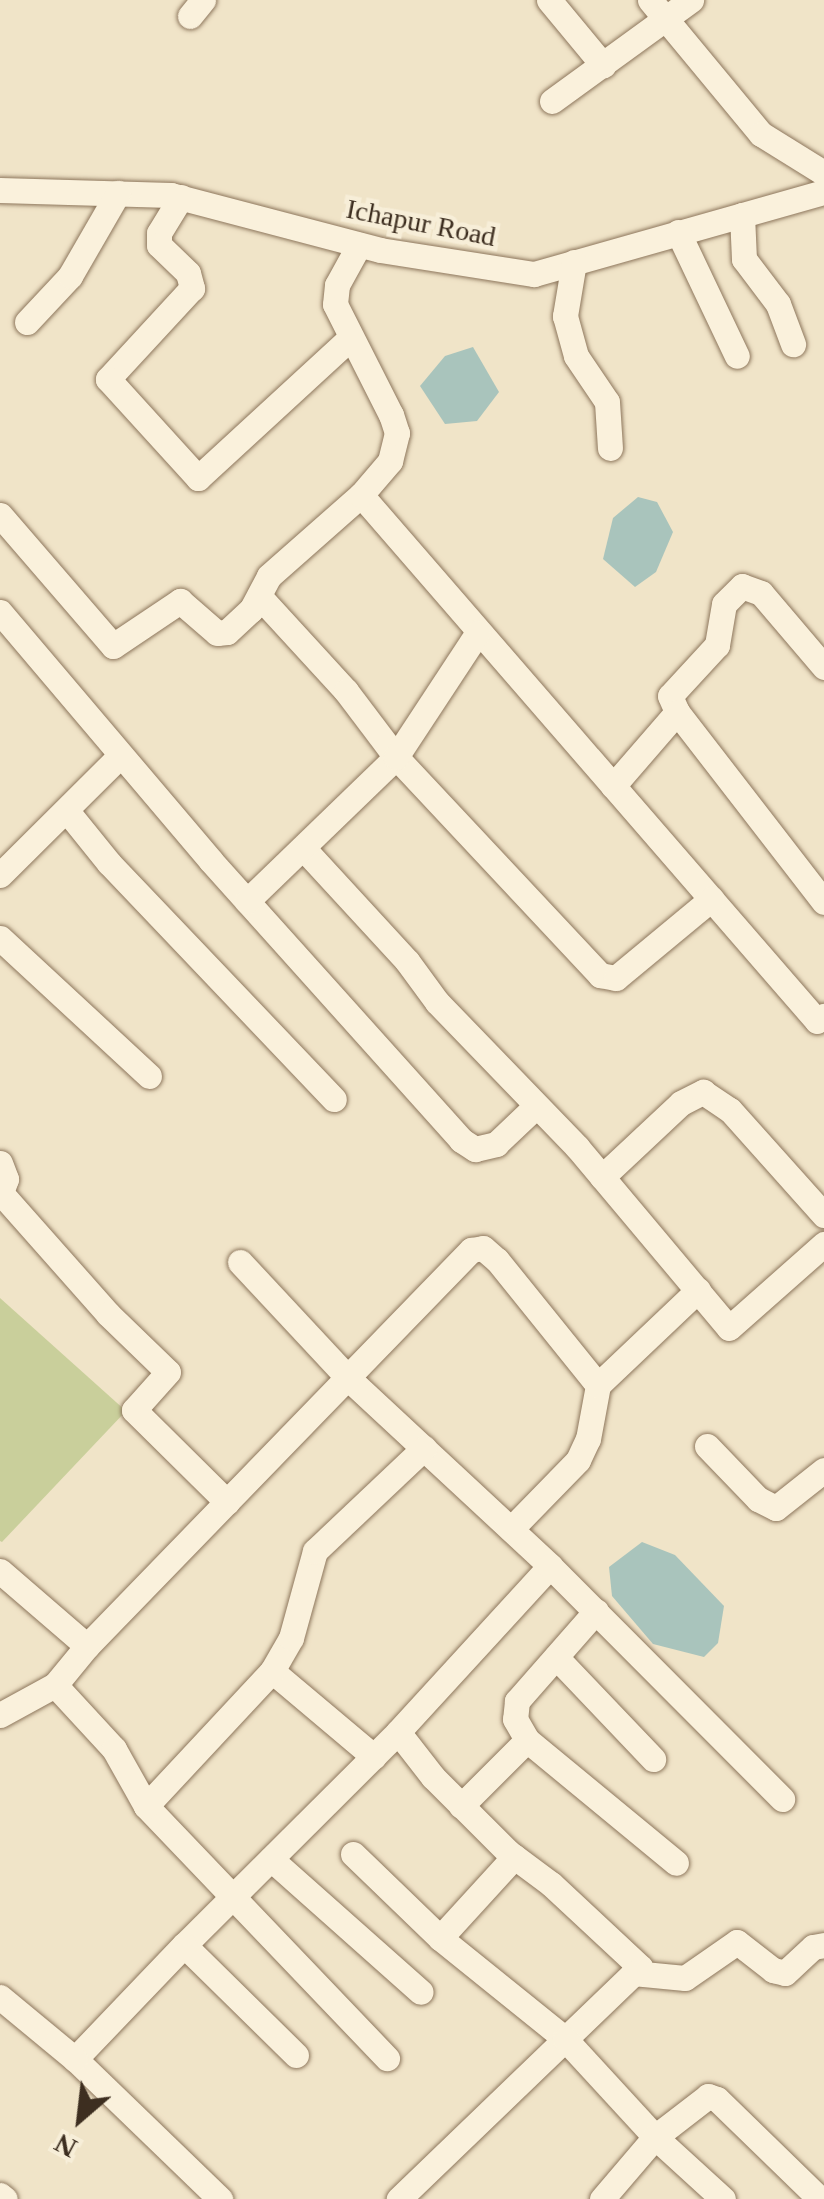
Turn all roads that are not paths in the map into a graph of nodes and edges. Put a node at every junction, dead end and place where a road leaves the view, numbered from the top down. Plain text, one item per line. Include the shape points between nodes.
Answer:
1 (550, 0) edge
2 (691, 0) edge
3 (658, 10) edge
4 (603, 66) junction
5 (552, 101) dead end
6 (824, 172) edge
7 (0, 190) edge
8 (824, 192) edge
9 (118, 193) junction
10 (181, 197) junction
11 (742, 215) junction
12 (678, 232) junction
13 (359, 245) junction
14 (574, 262) junction
15 (27, 322) dead end
16 (349, 339) junction
17 (793, 344) dead end
18 (736, 356) dead end
19 (610, 448) dead end
20 (362, 495) junction
21 (0, 515) edge
22 (259, 596) junction
23 (0, 612) edge
24 (478, 632) junction
25 (824, 667) edge
26 (677, 712) junction
27 (121, 755) junction
28 (396, 757) junction
29 (613, 786) junction
30 (67, 811) junction
31 (304, 849) junction
32 (0, 876) edge
33 (711, 900) junction
34 (248, 901) junction
35 (824, 902) edge
36 (0, 938) edge
37 (824, 1016) edge
38 (148, 1076) dead end
39 (334, 1099) dead end
40 (536, 1106) junction
41 (0, 1163) edge
42 (602, 1177) junction
43 (824, 1215) edge
44 (824, 1244) edge
45 (240, 1262) dead end
46 (698, 1290) junction
47 (349, 1379) junction
48 (598, 1385) junction
49 (707, 1446) dead end
50 (424, 1448) junction
51 (824, 1470) edge
52 (227, 1502) junction
53 (511, 1529) junction
54 (550, 1566) junction
55 (0, 1570) edge
56 (596, 1611) junction
57 (87, 1646) junction
58 (556, 1657) junction
59 (272, 1671) junction
60 (56, 1685) junction
61 (0, 1715) edge
62 (398, 1732) junction
63 (527, 1740) junction
64 (374, 1757) junction
65 (653, 1759) dead end
66 (782, 1798) dead end
67 (146, 1806) junction
68 (462, 1806) junction
69 (354, 1854) dead end
70 (514, 1857) junction
71 (271, 1858) junction
72 (676, 1863) dead end
73 (233, 1897) junction
74 (440, 1938) junction
75 (184, 1945) junction
76 (824, 1945) edge
77 (634, 1973) junction
78 (420, 1992) dead end
79 (0, 1996) edge
80 (565, 2040) junction
81 (296, 2055) dead end
82 (387, 2058) dead end
83 (75, 2059) junction
84 (655, 2137) junction
85 (220, 2199) edge
86 (399, 2199) edge
87 (602, 2199) edge
88 (723, 2199) edge
89 (820, 2199) edge

1 - 4 street
2 - 3 street
3 - 4 street
3 - 6 street via 761,134
4 - 5 street
7 - 9 street, Ichapur Road
8 - 11 street, Ichapur Road
9 - 10 street, Ichapur Road
9 - 15 street via 70,276
10 - 13 street, Ichapur Road
10 - 16 street via 159,232 159,246 188,273 192,288 108,379 198,478
11 - 12 street, Ichapur Road
11 - 17 street via 744,258 778,304
12 - 14 street, Ichapur Road
12 - 18 street
13 - 14 street, Ichapur Road via 534,274
13 - 16 street via 335,293
14 - 19 street via 566,316 576,356 607,402
16 - 20 street via 397,433 390,461
20 - 22 street via 269,576
20 - 24 street
21 - 22 street via 114,646 180,601 223,634
22 - 28 street
23 - 27 street
24 - 28 street
24 - 29 street
25 - 26 street via 761,593 742,586 724,604 717,645 670,696
26 - 29 street
26 - 35 street
27 - 30 street
27 - 34 street
28 - 31 street
28 - 33 street via 604,977 616,978
29 - 33 street
30 - 32 street
30 - 39 street
31 - 34 street
31 - 40 street
33 - 37 street via 817,1021
34 - 40 street via 461,1140 475,1149 496,1144
36 - 38 street
40 - 42 street
41 - 52 street via 6,1179 1,1193 168,1372 134,1410
42 - 43 street via 681,1102 702,1092 730,1110
42 - 46 street
44 - 46 street via 730,1328
45 - 47 street
46 - 48 street
47 - 48 street via 462,1256 484,1248
47 - 50 street
47 - 52 street
48 - 53 street via 578,1460
49 - 51 street via 758,1499 776,1508
50 - 53 street
50 - 59 street via 315,1550 292,1638
52 - 57 street
53 - 54 street
54 - 56 street
54 - 62 street
55 - 57 street
56 - 58 street
56 - 66 street
57 - 60 street
58 - 63 street via 514,1706
58 - 65 street
59 - 64 street
59 - 67 street
60 - 61 street
60 - 67 street via 114,1749
62 - 64 street
62 - 68 street
63 - 68 street
63 - 72 street
64 - 71 street
67 - 73 street
68 - 70 street
69 - 74 street
70 - 74 street
70 - 77 street via 640,1967
71 - 73 street
71 - 78 street
73 - 75 street
73 - 82 street
74 - 80 street
75 - 81 street
75 - 83 street
76 - 77 street via 785,1974 737,1942 686,1978
77 - 80 street
79 - 83 street
80 - 84 street
80 - 86 street
83 - 85 street
84 - 87 street
84 - 88 street
84 - 89 street via 710,2096

